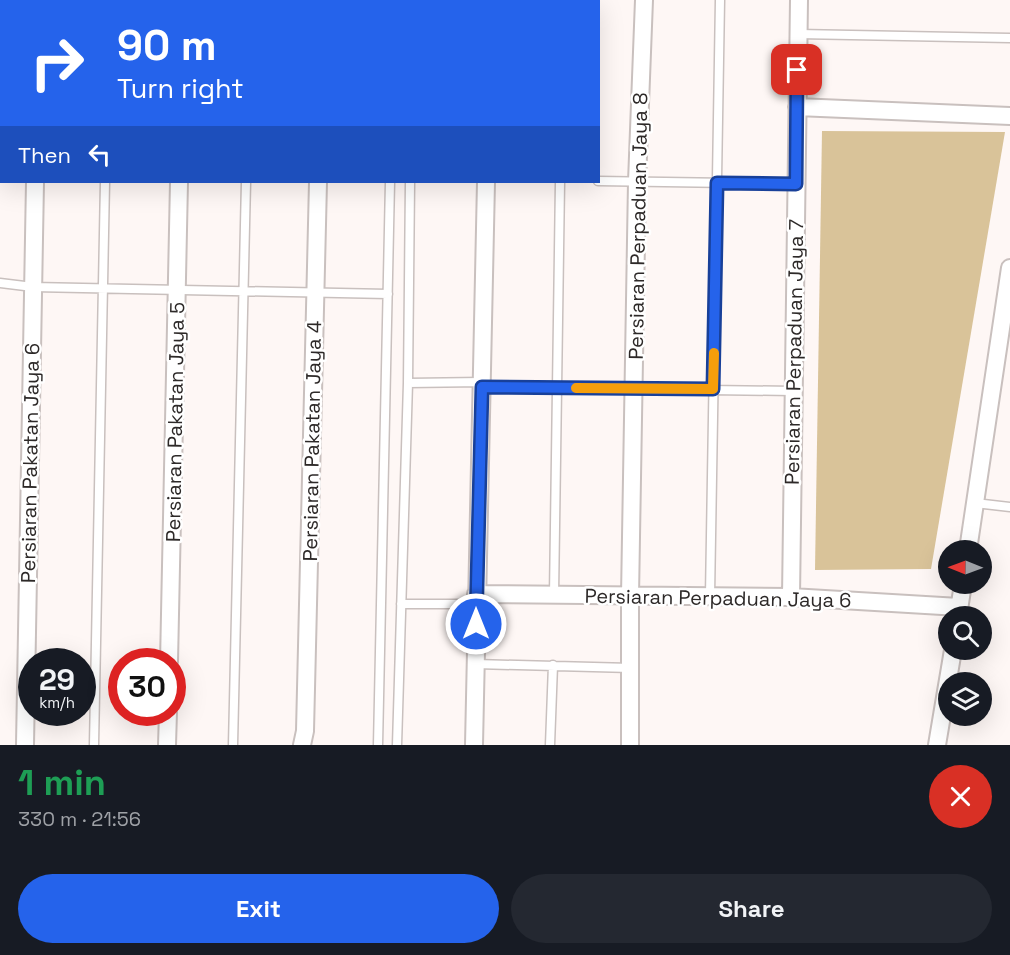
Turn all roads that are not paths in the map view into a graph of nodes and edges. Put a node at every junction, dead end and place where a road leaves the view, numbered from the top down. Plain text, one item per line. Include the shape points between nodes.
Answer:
1 (644, 0) edge
2 (720, 0) edge
3 (799, 0) edge
4 (798, 34) junction
5 (1010, 38) edge
6 (797, 107) junction
7 (1010, 116) edge
8 (600, 181) edge
9 (637, 182) junction
10 (35, 183) edge
11 (105, 183) edge
12 (179, 183) edge
13 (246, 183) edge
14 (318, 183) edge
15 (390, 183) edge
16 (410, 183) edge
17 (486, 183) edge
18 (560, 183) edge
19 (717, 183) junction
20 (796, 184) junction
21 (1010, 268) edge
22 (0, 283) edge
23 (33, 287) junction
24 (103, 288) junction
25 (177, 290) junction
26 (245, 292) junction
27 (316, 293) junction
28 (388, 294) junction
29 (408, 383) junction
30 (482, 384) junction
31 (557, 388) junction
32 (635, 388) junction
33 (713, 389) junction
34 (793, 391) junction
35 (975, 503) junction
36 (1010, 507) edge
37 (969, 540) edge
38 (554, 595) junction
39 (630, 596) junction
40 (710, 596) junction
41 (791, 597) junction
42 (476, 599) junction
43 (401, 604) junction
44 (938, 610) edge
45 (169, 648) edge
46 (951, 660) edge
47 (476, 663) junction
48 (553, 665) junction
49 (631, 668) junction
50 (168, 726) edge
51 (25, 745) edge
52 (94, 745) edge
53 (167, 745) edge
54 (234, 745) edge
55 (302, 745) edge
56 (378, 745) edge
57 (397, 745) edge
58 (474, 745) edge
59 (550, 745) edge
60 (630, 745) edge
61 (937, 745) edge

1 - 9 street, Persiaran Perpaduan Jaya 8
2 - 19 lane
3 - 4 street, Persiaran Perpaduan Jaya 7
4 - 5 lane
4 - 6 street, Persiaran Perpaduan Jaya 7
6 - 7 street
6 - 20 street, Persiaran Perpaduan Jaya 7
8 - 9 lane
9 - 19 lane
9 - 32 street, Persiaran Perpaduan Jaya 8
10 - 23 street, Persiaran Pakatan Jaya 6
11 - 24 lane
12 - 25 street, Persiaran Pakatan Jaya 5
13 - 26 lane
14 - 27 street, Persiaran Pakatan Jaya 4
15 - 28 lane
16 - 29 lane
17 - 30 street
18 - 31 lane
19 - 20 lane
19 - 33 lane
20 - 34 street, Persiaran Perpaduan Jaya 7
21 - 35 street
22 - 23 lane
23 - 24 lane
23 - 51 street, Persiaran Pakatan Jaya 6
24 - 25 lane
24 - 52 lane
25 - 26 lane
25 - 45 street, Persiaran Pakatan Jaya 5
26 - 27 lane
26 - 54 lane
27 - 28 lane
27 - 55 street, Persiaran Pakatan Jaya 4
28 - 56 lane
29 - 30 lane
29 - 43 lane
30 - 31 lane
30 - 42 street
31 - 32 lane
31 - 38 lane
32 - 33 lane
32 - 39 street, Persiaran Perpaduan Jaya 8
33 - 34 lane
33 - 40 lane
34 - 41 street, Persiaran Perpaduan Jaya 7
35 - 36 lane
35 - 37 street
38 - 39 street, Persiaran Perpaduan Jaya 6
38 - 42 street, Persiaran Perpaduan Jaya 6
39 - 40 street, Persiaran Perpaduan Jaya 6
39 - 49 street, Persiaran Perpaduan Jaya 8
40 - 41 street, Persiaran Perpaduan Jaya 6
41 - 44 street, Persiaran Perpaduan Jaya 6
42 - 43 lane
42 - 47 street
43 - 57 lane
46 - 61 street
47 - 48 lane
47 - 58 street
48 - 49 lane
48 - 59 lane
49 - 60 street, Persiaran Perpaduan Jaya 8
50 - 53 street

